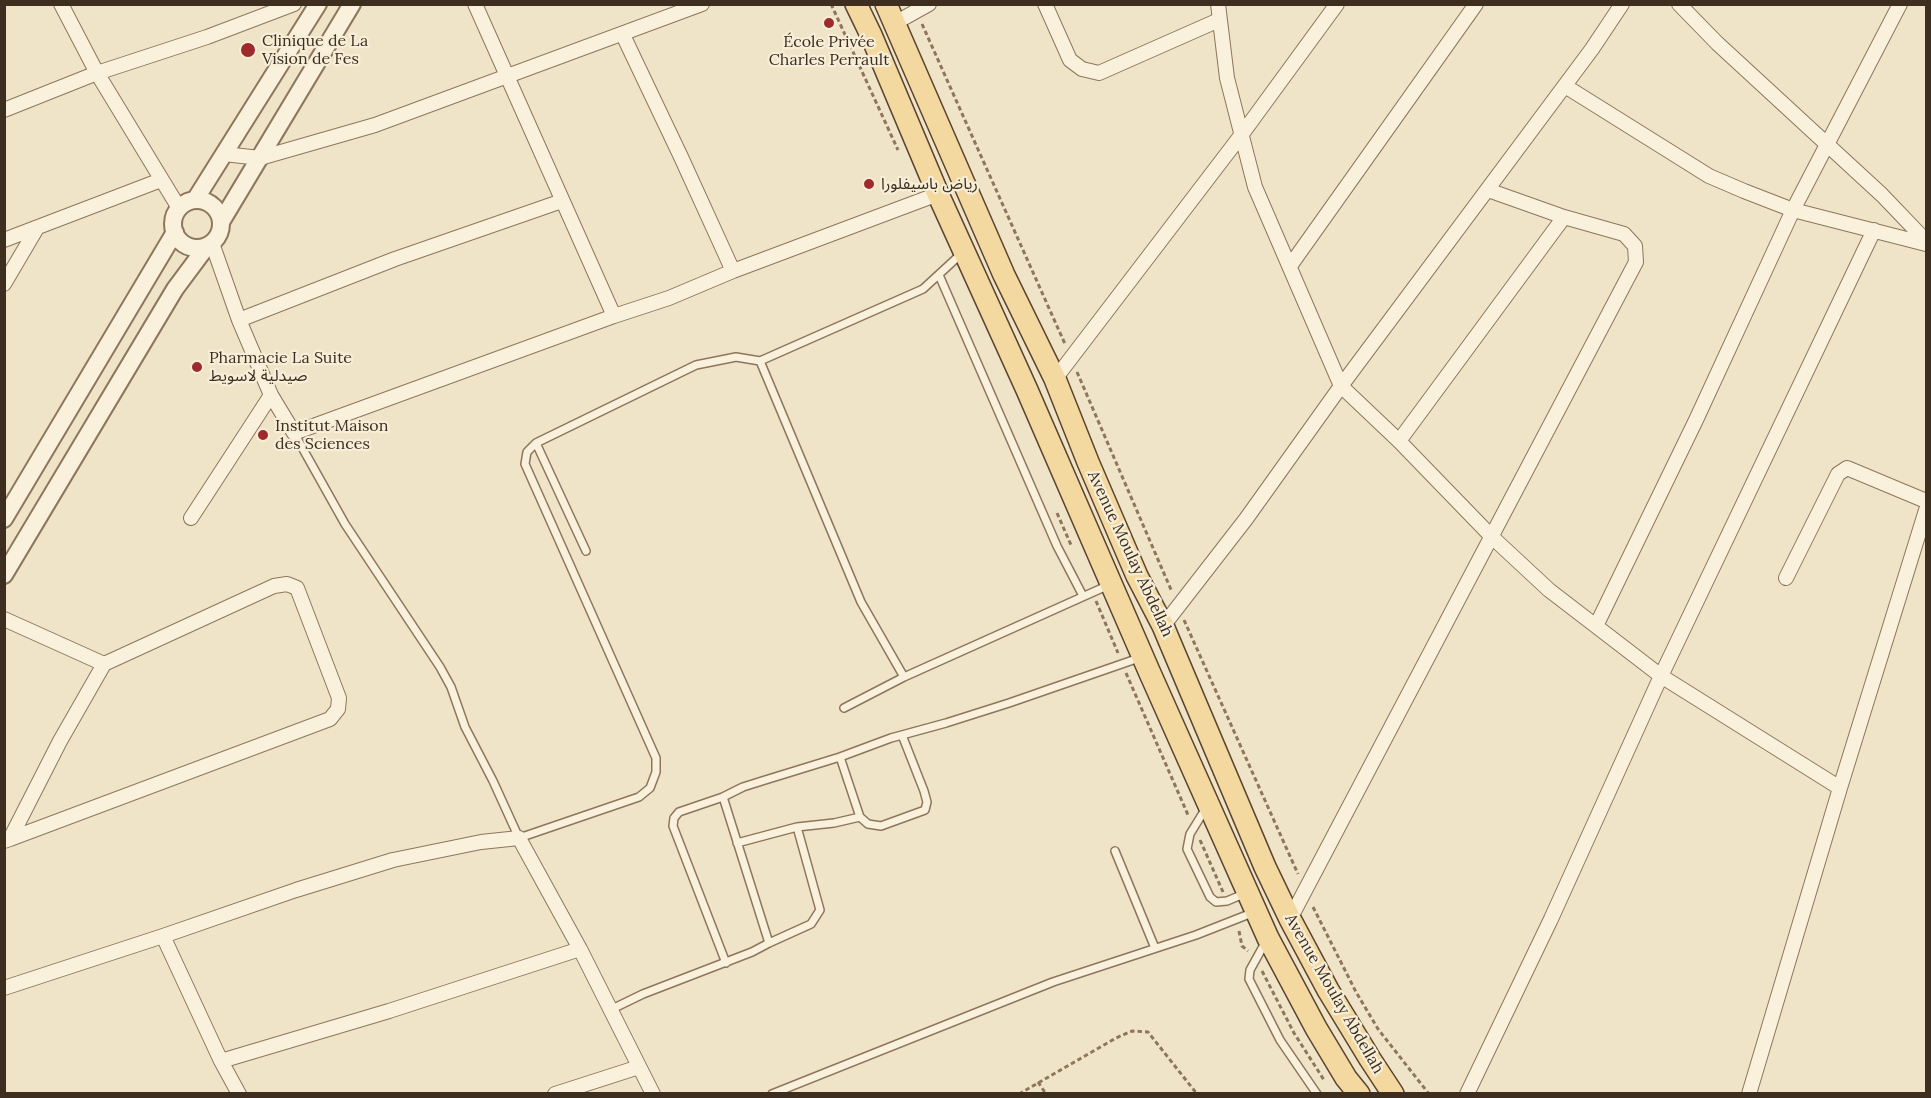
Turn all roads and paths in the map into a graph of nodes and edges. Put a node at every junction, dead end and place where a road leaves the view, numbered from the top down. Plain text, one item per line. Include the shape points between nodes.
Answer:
1 (62, 4) edge
2 (294, 4) edge
3 (318, 4) edge
4 (352, 4) edge
5 (475, 4) edge
6 (702, 4) edge
7 (856, 4) edge
8 (929, 4) edge
9 (1046, 4) edge
10 (1218, 4) edge
11 (1337, 4) edge
12 (1476, 4) edge
13 (1622, 4) edge
14 (1679, 4) edge
15 (1900, 4) edge
16 (916, 12) junction
17 (891, 14) edge
18 (1220, 20) junction
19 (623, 35) junction
20 (98, 73) junction
21 (506, 76) junction
22 (1565, 86) junction
23 (4, 110) edge
24 (1242, 134) junction
25 (1827, 143) junction
26 (224, 154) junction
27 (260, 158) junction
28 (160, 180) junction
29 (1488, 190) junction
30 (938, 194) junction
31 (195, 200) junction
32 (562, 201) junction
33 (179, 208) junction
34 (1793, 210) junction
35 (1564, 217) junction
36 (221, 222) junction
37 (37, 228) junction
38 (1874, 230) junction
39 (175, 232) junction
40 (4, 240) edge
41 (1926, 242) edge
42 (209, 244) junction
43 (964, 252) junction
44 (1290, 266) junction
45 (733, 271) junction
46 (939, 275) junction
47 (4, 284) edge
48 (614, 316) junction
49 (239, 320) junction
50 (1071, 358) junction
51 (760, 361) junction
52 (1055, 379) junction
53 (1341, 386) junction
54 (271, 395) junction
55 (294, 433) junction
56 (1399, 441) junction
57 (536, 442) junction
58 (1926, 501) edge
59 (1926, 510) edge
60 (191, 518) dead end
61 (4, 519) edge
62 (1492, 537) junction
63 (586, 551) dead end
64 (4, 575) edge
65 (1786, 578) dead end
66 (1111, 584) junction
67 (1083, 596) junction
68 (1178, 606) junction
69 (4, 619) edge
70 (1163, 626) junction
71 (1596, 626) junction
72 (1143, 657) junction
73 (104, 664) junction
74 (1661, 676) junction
75 (904, 677) junction
76 (844, 708) dead end
77 (902, 735) junction
78 (840, 757) junction
79 (1840, 788) junction
80 (723, 797) junction
81 (1208, 803) junction
82 (860, 817) junction
83 (797, 827) junction
84 (519, 838) junction
85 (7, 840) edge
86 (737, 843) junction
87 (1115, 851) dead end
88 (1305, 891) junction
89 (1252, 902) junction
90 (1290, 920) junction
91 (164, 936) junction
92 (1268, 938) junction
93 (769, 943) junction
94 (1155, 948) junction
95 (580, 949) junction
96 (726, 963) junction
97 (4, 988) edge
98 (610, 1010) junction
99 (221, 1060) junction
100 (639, 1067) junction
101 (1038, 1082) junction
102 (238, 1094) edge
103 (555, 1094) edge
104 (652, 1094) edge
105 (772, 1094) edge
106 (1019, 1094) edge
107 (1046, 1094) edge
108 (1197, 1094) edge
109 (1317, 1094) edge
110 (1359, 1094) edge
111 (1393, 1094) edge
112 (1429, 1094) edge
113 (1467, 1094) edge
114 (1749, 1094) edge

1 - 20 street
2 - 20 street
3 - 26 street
4 - 27 street
5 - 21 street
6 - 19 street
7 - 30 main road, Avenue Moulay Abdellah
8 - 16 street
9 - 18 street via 1070,60 1082,69 1100,73
10 - 18 street
11 - 24 street
12 - 44 street
13 - 22 street
14 - 25 street
15 - 25 street
16 - 17 street
16 - 50 path
17 - 52 main road, Avenue Moulay Abdellah via 1004,275
18 - 24 street via 1227,78
19 - 21 street
19 - 45 street
20 - 23 street
20 - 28 street
21 - 27 street via 375,125
21 - 32 street
22 - 29 street
22 - 34 street via 1710,176
24 - 44 street via 1255,187
24 - 50 street
25 - 34 street
25 - 41 street
26 - 27 street
26 - 31 street
27 - 36 street
28 - 33 street
28 - 37 street
29 - 35 street
29 - 53 street
30 - 43 main road, Avenue Moulay Abdellah
30 - 45 street
31 - 33 street
31 - 36 street via 213,205
32 - 48 street
32 - 49 street via 395,259
33 - 39 street
34 - 38 street
34 - 71 street
35 - 56 street
35 - 62 street via 1624,234 1635,246 1636,262
36 - 42 street via 219,233
37 - 40 street
37 - 47 street
38 - 41 street
38 - 74 street
39 - 42 street via 188,246
39 - 61 street
42 - 49 street
42 - 64 street via 175,289
43 - 46 lane
43 - 66 main road, Avenue Moulay Abdellah
44 - 53 street
45 - 48 street
46 - 51 lane via 923,289
46 - 67 lane
48 - 55 street
49 - 54 street
50 - 52 street
50 - 68 path
51 - 57 lane via 736,357 696,365
51 - 75 lane via 861,602
52 - 70 main road, Avenue Moulay Abdellah via 1137,576
53 - 56 street
53 - 68 street
54 - 55 street
54 - 60 street
55 - 84 lane via 345,524 451,687 465,727
56 - 62 street
57 - 63 lane
57 - 84 lane via 527,452 525,464 656,758 656,772 650,788 639,797
58 - 65 street via 1847,468 1838,474
59 - 79 street
62 - 71 street via 1549,590
62 - 88 street
66 - 67 lane
66 - 72 main road, Avenue Moulay Abdellah
67 - 75 lane
68 - 70 street
68 - 88 path
69 - 73 street
70 - 90 main road, Avenue Moulay Abdellah
71 - 74 street
72 - 77 lane
72 - 81 main road, Avenue Moulay Abdellah
73 - 85 street
73 - 85 street via 274,586 287,584 297,588 339,698 338,709 330,719
74 - 79 street
74 - 113 street
75 - 76 lane
77 - 78 lane
77 - 82 lane via 924,791 925,810 881,825 868,825
78 - 80 lane
78 - 82 lane
79 - 114 street
80 - 86 lane
80 - 96 lane via 679,812 673,826
81 - 89 main road, Avenue Moulay Abdellah
81 - 89 lane via 1190,834 1187,849 1216,902
82 - 83 lane
83 - 86 lane
83 - 93 lane via 820,910 812,924
84 - 91 street via 393,860
84 - 95 street
86 - 93 lane
87 - 94 lane
88 - 90 street
88 - 112 path via 1378,1029
89 - 92 main road, Avenue Moulay Abdellah
89 - 94 lane via 1196,934
90 - 111 main road, Avenue Moulay Abdellah
91 - 97 street
91 - 99 street
92 - 109 lane via 1249,979 1280,1040
92 - 110 main road, Avenue Moulay Abdellah via 1316,1028
93 - 96 lane
94 - 105 lane via 1053,982
95 - 98 street
95 - 99 street
96 - 98 lane
98 - 100 street
99 - 102 street
100 - 103 street
100 - 104 street
101 - 106 path
101 - 107 path
101 - 108 path via 1116,1038 1132,1031 1148,1032

